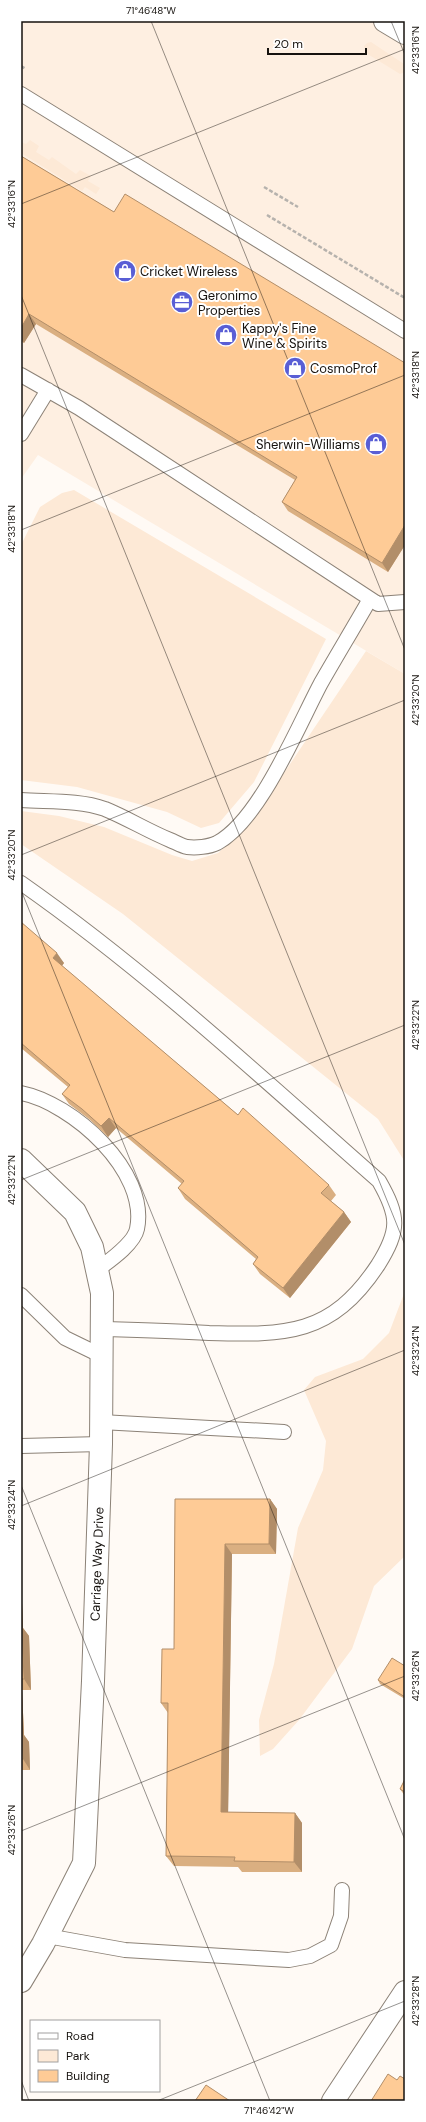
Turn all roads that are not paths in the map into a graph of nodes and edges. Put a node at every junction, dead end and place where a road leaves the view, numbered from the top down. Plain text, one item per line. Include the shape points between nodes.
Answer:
1 (385, 21) edge
2 (405, 33) edge
3 (21, 94) edge
4 (405, 331) edge
5 (21, 375) edge
6 (48, 390) junction
7 (21, 434) edge
8 (370, 600) junction
9 (405, 602) edge
10 (21, 800) edge
11 (21, 883) edge
12 (21, 1093) edge
13 (21, 1160) edge
14 (97, 1270) junction
15 (21, 1294) edge
16 (102, 1329) junction
17 (102, 1356) junction
18 (101, 1422) junction
19 (284, 1432) dead end
20 (101, 1444) junction
21 (21, 1446) edge
22 (342, 1890) dead end
23 (47, 1936) junction
24 (21, 1981) edge
25 (405, 1992) edge
26 (333, 2101) edge

1 - 2 street
3 - 4 lane
5 - 6 lane
6 - 7 lane
6 - 8 lane
8 - 9 lane via 378,604
8 - 10 lane via 321,683 268,784 246,818 229,835 216,843 186,847 103,809 85,805
11 - 16 lane via 75,921 197,1020 379,1181 395,1218 394,1234 368,1279 348,1302 328,1317 304,1328 261,1334
12 - 14 lane via 48,1102 90,1130 107,1145 132,1190 137,1210 137,1230 126,1247
13 - 14 street, Carriage Way Drive via 75,1212 92,1247
14 - 16 street, Carriage Way Drive via 102,1293
15 - 17 lane via 65,1338
16 - 17 street, Carriage Way Drive
17 - 18 street, Carriage Way Drive
18 - 19 lane
18 - 20 street, Carriage Way Drive
20 - 21 lane
20 - 23 street, Carriage Way Drive via 84,1863
22 - 23 lane via 341,1916 331,1945 310,1956 289,1960 125,1950
23 - 24 street, Carriage Way Drive
25 - 26 street

